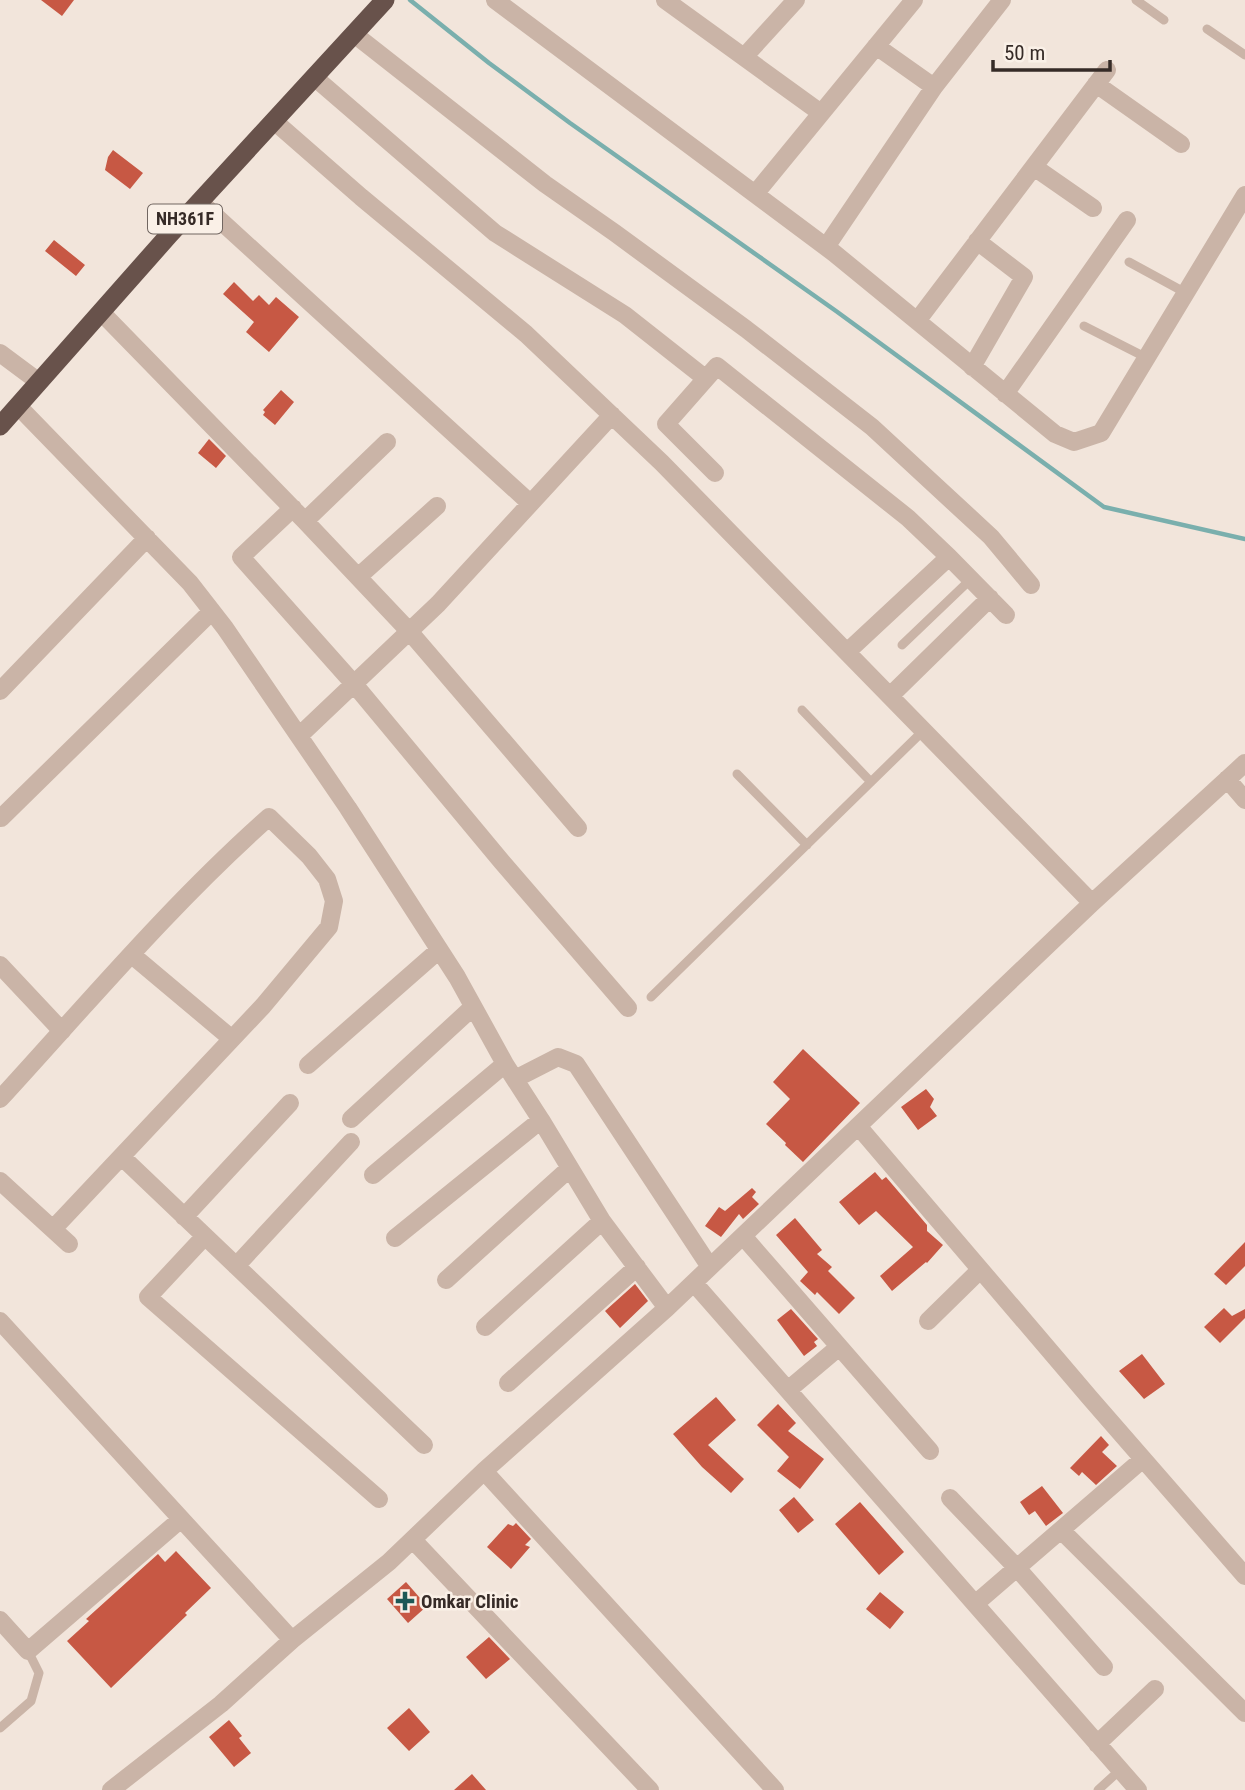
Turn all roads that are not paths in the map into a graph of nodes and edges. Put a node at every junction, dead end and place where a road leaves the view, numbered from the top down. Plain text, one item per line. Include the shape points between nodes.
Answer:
1 (495, 0) edge
2 (665, 0) edge
3 (796, 0) edge
4 (914, 0) edge
5 (1002, 0) edge
6 (1136, 0) edge
7 (378, 7) edge
8 (1164, 20) dead end
9 (1207, 29) dead end
10 (354, 33) junction
11 (876, 46) junction
12 (1245, 55) edge
13 (744, 57) junction
14 (314, 77) junction
15 (934, 87) junction
16 (821, 113) junction
17 (274, 121) junction
18 (1181, 144) dead end
19 (1034, 167) junction
20 (755, 194) junction
21 (1245, 195) edge
22 (200, 202) junction
23 (1093, 208) dead end
24 (1127, 220) dead end
25 (977, 241) junction
26 (826, 247) junction
27 (1129, 262) dead end
28 (1186, 293) junction
29 (101, 312) junction
30 (917, 321) junction
31 (1084, 326) dead end
32 (0, 353) edge
33 (1147, 358) junction
34 (972, 367) junction
35 (705, 378) junction
36 (39, 382) junction
37 (1005, 394) junction
38 (18, 405) junction
39 (612, 415) junction
40 (0, 426) edge
41 (387, 442) dead end
42 (715, 473) dead end
43 (530, 503) junction
44 (437, 506) dead end
45 (299, 514) junction
46 (146, 538) junction
47 (949, 557) junction
48 (358, 577) junction
49 (971, 579) junction
50 (1031, 585) dead end
51 (990, 598) junction
52 (212, 611) junction
53 (1006, 615) dead end
54 (409, 631) junction
55 (902, 645) dead end
56 (847, 652) junction
57 (354, 684) junction
58 (0, 691) edge
59 (890, 696) junction
60 (802, 710) dead end
61 (923, 731) junction
62 (299, 736) junction
63 (1245, 763) edge
64 (737, 774) dead end
65 (1227, 779) junction
66 (871, 782) junction
67 (1245, 800) edge
68 (1, 818) edge
69 (578, 828) dead end
70 (807, 845) junction
71 (1092, 903) junction
72 (439, 950) junction
73 (132, 955) junction
74 (0, 965) edge
75 (651, 997) dead end
76 (473, 1007) junction
77 (628, 1008) dead end
78 (62, 1031) junction
79 (232, 1039) junction
80 (308, 1065) dead end
81 (510, 1072) junction
82 (0, 1099) edge
83 (290, 1103) dead end
84 (351, 1119) dead end
85 (541, 1120) junction
86 (858, 1126) junction
87 (351, 1142) dead end
88 (122, 1157) junction
89 (570, 1168) junction
90 (373, 1175) dead end
91 (0, 1181) edge
92 (184, 1217) junction
93 (603, 1221) junction
94 (53, 1229) junction
95 (205, 1236) junction
96 (743, 1236) junction
97 (395, 1238) dead end
98 (69, 1244) dead end
99 (236, 1266) junction
100 (637, 1267) junction
101 (710, 1267) junction
102 (980, 1270) junction
103 (446, 1280) dead end
104 (694, 1283) junction
105 (667, 1308) junction
106 (0, 1321) edge
107 (928, 1321) dead end
108 (485, 1327) dead end
109 (839, 1347) junction
110 (509, 1383) dead end
111 (788, 1390) junction
112 (424, 1445) dead end
113 (930, 1451) dead end
114 (1143, 1460) junction
115 (484, 1471) junction
116 (950, 1498) dead end
117 (379, 1499) dead end
118 (180, 1520) junction
119 (1061, 1530) junction
120 (413, 1540) junction
121 (1017, 1568) junction
122 (1245, 1576) edge
123 (975, 1605) junction
124 (0, 1620) edge
125 (292, 1640) junction
126 (28, 1651) junction
127 (1104, 1667) dead end
128 (1155, 1689) dead end
129 (1245, 1713) edge
130 (0, 1728) edge
131 (1097, 1744) junction
132 (1120, 1770) junction
133 (111, 1790) edge
134 (650, 1790) edge
135 (775, 1790) edge
136 (1098, 1790) edge
137 (1138, 1790) edge

1 - 20 street
2 - 13 street
3 - 13 street
4 - 11 street
5 - 15 street
6 - 8 lane
7 - 10 highway, NH361F
9 - 12 lane
10 - 14 highway, NH361F
10 - 50 street via 545,184 746,329 872,427 991,537
11 - 15 street
11 - 16 street
13 - 16 street
14 - 17 highway, NH361F
14 - 35 street via 495,233 625,315
15 - 26 street
16 - 20 street
17 - 22 highway, NH361F
17 - 39 street via 527,334
18 - 19 street via 1102,77
19 - 23 street
19 - 25 street
20 - 26 street
21 - 28 street
22 - 29 highway, NH361F
22 - 43 street
24 - 37 street
25 - 30 street
25 - 34 street via 1024,276
26 - 30 street
27 - 28 lane
28 - 33 street
29 - 36 highway, NH361F
29 - 45 street
30 - 34 street
31 - 33 lane
32 - 36 street
33 - 37 street via 1101,433 1074,442 1055,434
34 - 37 street
35 - 42 street via 666,425
35 - 47 street via 717,366 908,517
36 - 38 highway, NH361F
38 - 40 highway, NH361F
38 - 46 street
39 - 43 street
39 - 56 street
41 - 45 street
43 - 54 street
44 - 48 street
45 - 48 street
45 - 57 street via 241,557
46 - 52 street
46 - 58 street
47 - 49 street
47 - 56 street
48 - 54 street
49 - 51 street
49 - 55 lane
51 - 53 street
51 - 59 street
52 - 62 street
52 - 68 street
54 - 57 street
54 - 69 street
56 - 59 street
57 - 62 street
57 - 77 street
59 - 61 street
60 - 66 lane
61 - 66 lane
61 - 71 street
62 - 72 street
63 - 65 street
64 - 70 lane
65 - 67 street
65 - 71 street
66 - 70 lane
70 - 75 lane
71 - 86 street
72 - 76 street
72 - 80 street
73 - 78 street
73 - 79 street
73 - 79 street via 269,817 327,880 334,901 330,927
74 - 78 street
76 - 81 street
76 - 84 street
78 - 82 street
79 - 88 street
81 - 85 street
81 - 90 street
81 - 101 street via 558,1057 576,1064
83 - 92 street
85 - 89 street
85 - 97 street
86 - 96 street
86 - 102 street
87 - 99 street
88 - 92 street
88 - 94 street
89 - 93 street
89 - 103 street
91 - 94 street
92 - 95 street
93 - 100 street
93 - 108 street
94 - 98 street
95 - 99 street
95 - 117 street via 148,1297
96 - 101 street
96 - 109 street
99 - 112 street
100 - 105 street
100 - 110 street
101 - 104 street
102 - 107 street
102 - 114 street
104 - 105 street
104 - 111 street
105 - 115 street
106 - 118 street
109 - 111 street
109 - 113 street
111 - 123 street
114 - 119 street
114 - 122 street
115 - 120 street
115 - 135 street
116 - 121 street
118 - 125 street
118 - 126 street
119 - 121 street
119 - 129 street
120 - 125 street
120 - 134 street
121 - 123 street
121 - 127 street
123 - 131 street
124 - 126 street
125 - 133 street via 221,1704
126 - 130 lane via 39,1673 31,1701
128 - 131 street
131 - 132 street
132 - 136 lane
132 - 137 street

